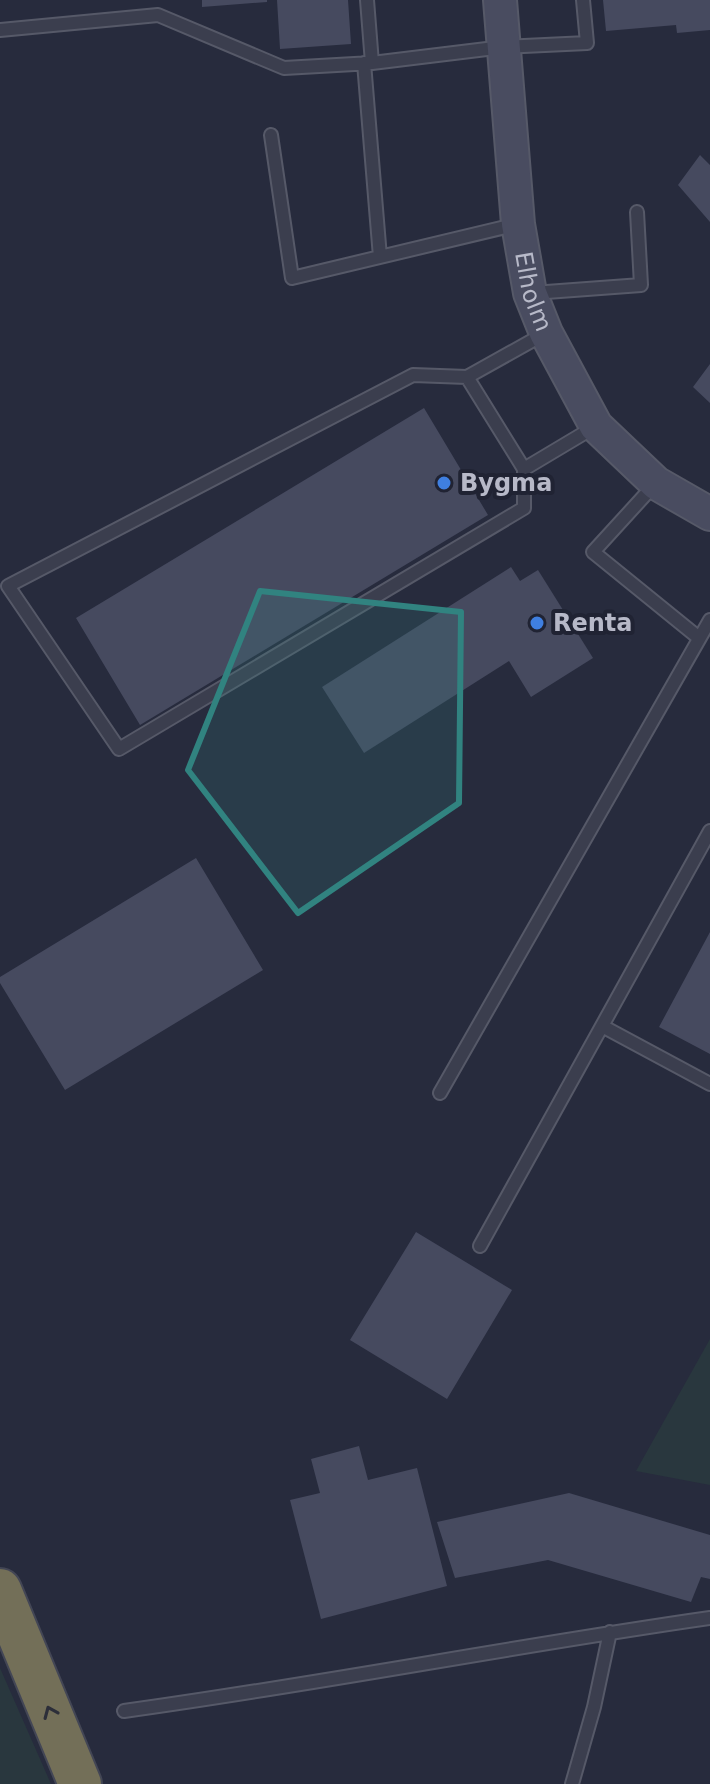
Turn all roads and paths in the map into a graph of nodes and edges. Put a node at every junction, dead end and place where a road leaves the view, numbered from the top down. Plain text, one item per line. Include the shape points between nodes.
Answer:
1 (367, 0) edge
2 (500, 0) edge
3 (583, 0) edge
4 (0, 30) edge
5 (503, 47) junction
6 (368, 63) junction
7 (271, 135) dead end
8 (637, 212) dead end
9 (518, 224) junction
10 (380, 257) junction
11 (530, 293) junction
12 (546, 333) junction
13 (467, 377) junction
14 (596, 426) junction
15 (524, 469) junction
16 (656, 483) junction
17 (710, 514) edge
18 (710, 620) edge
19 (699, 638) junction
20 (710, 831) edge
21 (602, 1026) junction
22 (710, 1084) edge
23 (440, 1093) dead end
24 (480, 1246) dead end
25 (0, 1590) edge
26 (710, 1618) edge
27 (610, 1632) junction
28 (124, 1711) dead end
29 (80, 1784) edge
30 (572, 1784) edge

1 - 6 lane
2 - 5 street, Elholm
3 - 5 lane via 587,43
4 - 6 lane via 158,15 284,68
5 - 6 lane
5 - 9 street, Elholm
6 - 10 lane
7 - 10 lane via 292,278
8 - 11 lane via 641,285
9 - 10 lane
9 - 11 street, Elholm
11 - 12 street, Elholm
12 - 13 lane
12 - 14 street, Elholm
13 - 15 lane
13 - 15 lane via 413,375 8,586 119,749 524,508
14 - 15 lane
14 - 16 street, Elholm
16 - 17 street, Elholm
16 - 19 lane via 593,552
18 - 19 lane
19 - 23 lane
20 - 21 lane
21 - 22 lane
21 - 24 lane
29 -> 25 highway
26 - 27 lane
27 - 28 lane
27 - 30 lane

